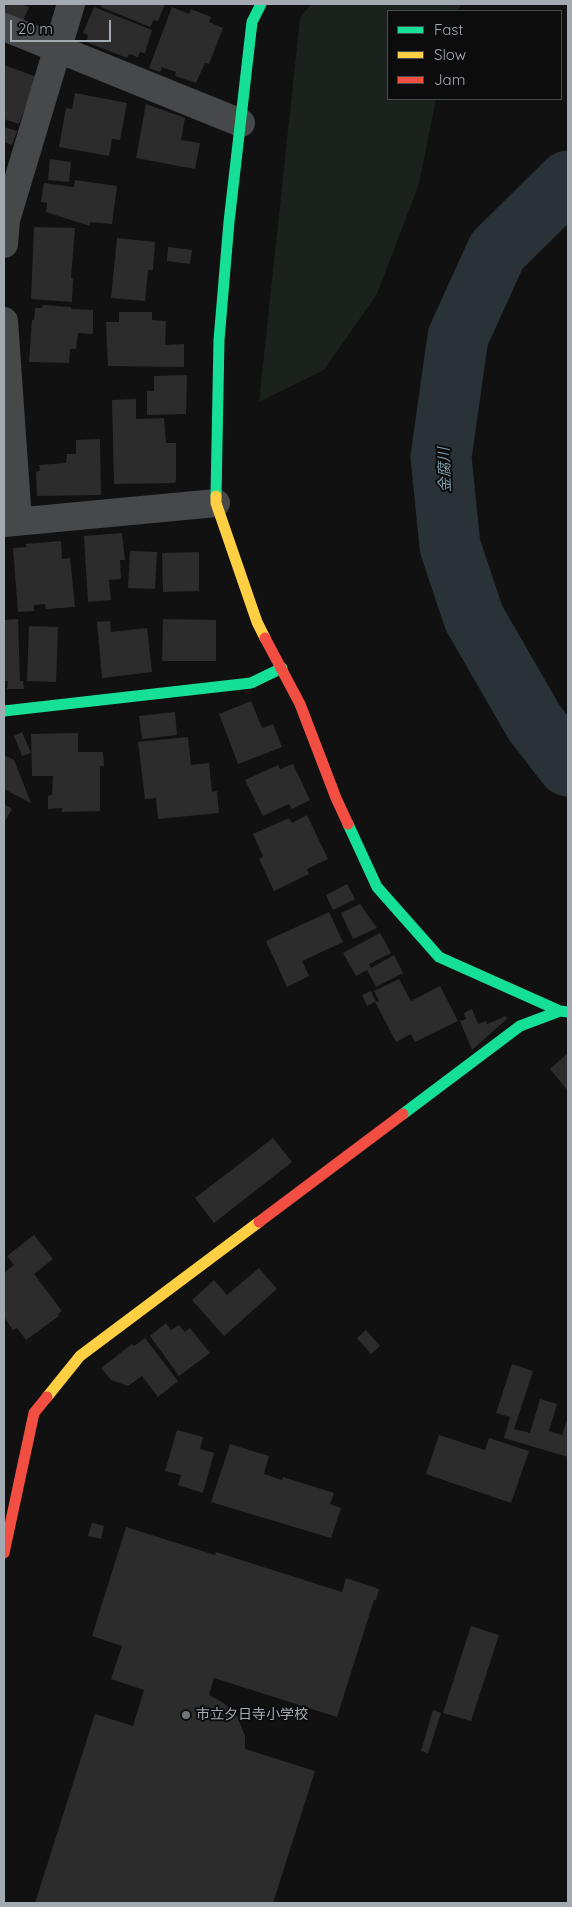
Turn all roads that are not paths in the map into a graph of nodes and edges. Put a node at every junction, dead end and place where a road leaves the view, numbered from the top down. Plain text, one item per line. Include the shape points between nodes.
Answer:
1 (71, 4) edge
2 (261, 4) edge
3 (4, 26) edge
4 (58, 48) junction
5 (241, 123) junction
6 (4, 244) edge
7 (4, 321) edge
8 (216, 503) junction
9 (11, 522) edge
10 (282, 668) junction
11 (4, 711) edge
12 (564, 1012) edge
13 (4, 1553) edge

1 - 4 street
2 - 5 street via 252,22
3 - 4 street
4 - 5 street
4 - 6 street via 6,220
5 - 8 street via 219,340
7 - 9 street
8 - 9 street
8 - 10 street via 257,622
10 - 11 street via 251,683
10 - 12 street via 377,887 439,957
12 - 13 street via 520,1026 80,1356 34,1413

